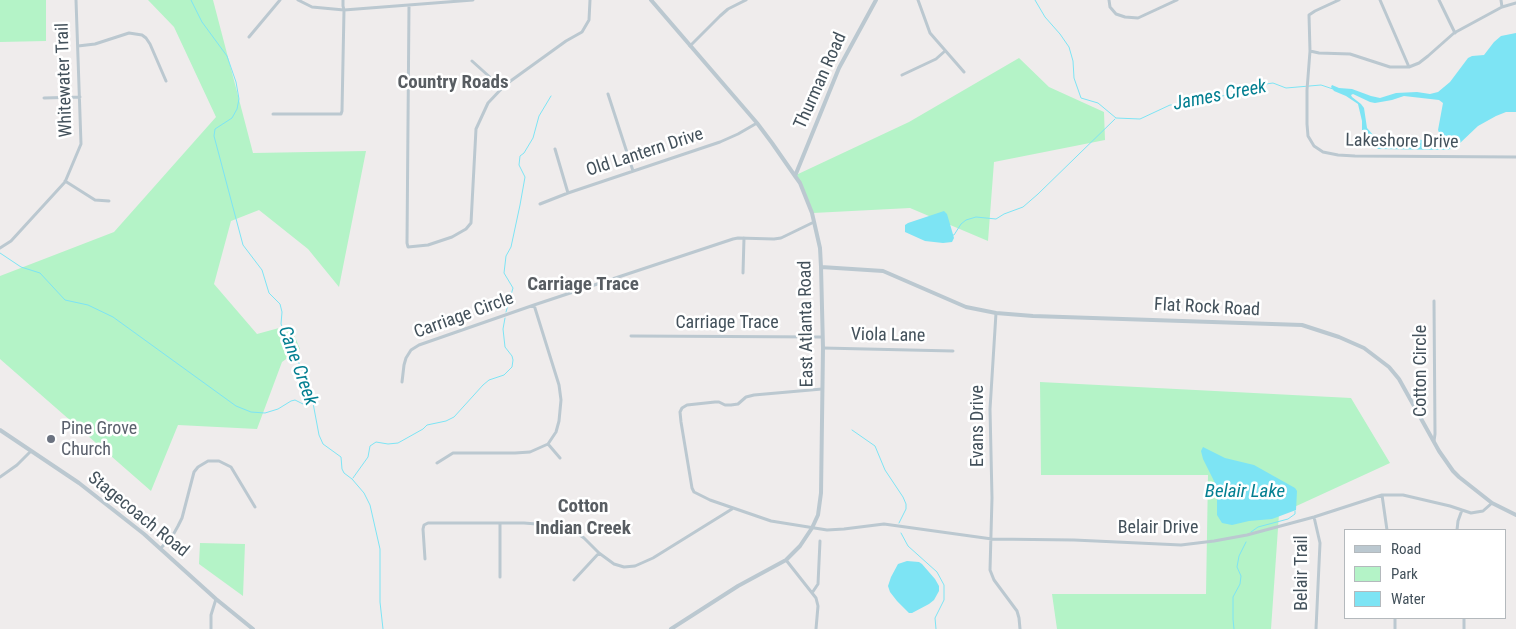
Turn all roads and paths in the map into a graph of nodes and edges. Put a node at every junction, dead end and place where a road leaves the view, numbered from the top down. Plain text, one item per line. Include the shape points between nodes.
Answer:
1 (76, 0) edge
2 (280, 0) edge
3 (298, 0) edge
4 (343, 0) edge
5 (473, 0) edge
6 (590, 0) edge
7 (651, 0) edge
8 (746, 0) edge
9 (876, 0) edge
10 (918, 0) edge
11 (1109, 0) edge
12 (1176, 0) edge
13 (1339, 0) edge
14 (1380, 0) edge
15 (1439, 0) edge
16 (1501, 0) edge
17 (1516, 3) edge
18 (409, 5) junction
19 (1502, 7) junction
20 (344, 10) junction
21 (1455, 33) junction
22 (249, 37) dead end
23 (78, 46) junction
24 (690, 47) junction
25 (1310, 50) junction
26 (945, 51) junction
27 (472, 61) dead end
28 (1409, 67) junction
29 (964, 72) dead end
30 (902, 75) dead end
31 (166, 81) dead end
32 (502, 88) junction
33 (608, 94) dead end
34 (80, 97) junction
35 (44, 98) dead end
36 (273, 114) dead end
37 (756, 124) junction
38 (555, 149) dead end
39 (1516, 157) edge
40 (633, 171) junction
41 (795, 176) junction
42 (66, 181) junction
43 (568, 193) junction
44 (109, 201) dead end
45 (540, 204) dead end
46 (814, 222) junction
47 (744, 238) junction
48 (0, 248) edge
49 (821, 267) junction
50 (743, 273) dead end
51 (1434, 300) dead end
52 (534, 305) junction
53 (996, 313) junction
54 (632, 336) dead end
55 (822, 338) junction
56 (823, 348) junction
57 (953, 351) dead end
58 (402, 382) dead end
59 (822, 389) junction
60 (0, 430) edge
61 (1434, 441) junction
62 (548, 444) junction
63 (30, 452) junction
64 (560, 458) dead end
65 (437, 463) dead end
66 (0, 477) edge
67 (1382, 495) junction
68 (1492, 502) junction
69 (255, 507) dead end
70 (732, 508) junction
71 (1462, 510) junction
72 (1516, 515) edge
73 (1314, 517) junction
74 (500, 524) junction
75 (812, 528) junction
76 (1387, 529) edge
77 (1457, 529) edge
78 (992, 539) junction
79 (820, 541) dead end
80 (161, 548) junction
81 (599, 552) junction
82 (425, 559) dead end
83 (786, 560) junction
84 (500, 577) dead end
85 (574, 580) dead end
86 (812, 593) junction
87 (216, 599) junction
88 (211, 629) edge
89 (253, 629) edge
90 (671, 629) edge
91 (816, 629) edge
92 (1020, 629) edge
93 (1316, 629) edge

1 - 23 street, Whitewater Trail
2 - 22 street
3 - 20 street via 312,8
4 - 20 street
5 - 18 street
6 - 32 street via 588,20 582,32
7 - 24 street, East Atlanta Road
8 - 24 street via 728,9
9 - 41 street, Thurman Road via 840,68
10 - 26 street via 930,33
11 - 12 street via 1116,14 1138,18
13 - 25 street, Lakeshore Drive via 1309,15
14 - 28 street
15 - 21 street
16 - 19 street
17 - 19 street
18 - 20 street
18 - 32 street via 408,247 452,237 471,223 476,129 488,103
19 - 21 street
20 - 36 street via 341,114
21 - 28 street via 1419,63
23 - 31 street via 95,44 128,32 142,35 150,44
23 - 34 street, Whitewater Trail
24 - 37 street, East Atlanta Road
25 - 28 street via 1350,54 1390,67
25 - 39 street, Lakeshore Drive via 1308,136 1323,152 1355,156
26 - 29 street
26 - 30 street via 936,59
27 - 32 street
33 - 40 street
34 - 35 street
34 - 42 street, Whitewater Trail via 81,144
37 - 40 street, Old Lantern Drive via 720,142
37 - 41 street, East Atlanta Road
38 - 43 street
40 - 43 street, Old Lantern Drive
41 - 46 street, East Atlanta Road
42 - 44 street via 95,200
42 - 48 street, Whitewater Trail via 11,241
43 - 45 street, Old Lantern Drive
46 - 47 street, Carriage Circle via 781,238
46 - 49 street, East Atlanta Road
47 - 50 street
47 - 52 street, Carriage Circle via 716,244
49 - 53 street, Flat Rock Road via 883,271 966,307
49 - 55 street, East Atlanta Road
51 - 61 street, Cotton Circle
52 - 58 street, Carriage Circle via 411,350 404,365
52 - 62 street via 556,373 561,400 556,432
53 - 61 street, Flat Rock Road via 1310,327 1364,348 1380,358 1400,379
53 - 78 street, Evans Drive via 990,409
54 - 55 street, Carriage Trace
55 - 56 street, East Atlanta Road
56 - 57 street, Viola Lane
56 - 59 street, East Atlanta Road
59 - 70 street, Belair Drive via 746,397 731,406 715,402 682,408 681,422 692,488 694,492
59 - 75 street, East Atlanta Road via 821,492
60 - 63 street, Stagecoach Road
61 - 68 street, Flat Rock Road via 1453,471
62 - 64 street
62 - 65 street via 530,452 453,453
63 - 66 street
63 - 80 street, Stagecoach Road via 79,483
67 - 71 street, Belair Drive via 1403,495
67 - 73 street, Belair Drive
67 - 76 street
68 - 71 street, Belair Drive via 1480,513
68 - 72 street, Flat Rock Road
69 - 80 street via 231,467 219,461 208,461 194,472 178,526
70 - 75 street, Belair Drive via 771,521
70 - 81 street via 636,566 619,566
71 - 77 street
73 - 78 street, Belair Drive via 1247,535 1181,545
73 - 93 street, Belair Trail via 1320,542
74 - 81 street via 561,526 574,531
74 - 82 street via 428,523 422,529
74 - 84 street
75 - 78 street, Belair Drive via 844,529 884,524
75 - 83 street, East Atlanta Road
78 - 92 street, Evans Drive via 992,575 1017,611
79 - 86 street via 818,584
80 - 87 street, Stagecoach Road
81 - 85 street
83 - 86 street
83 - 90 street, East Atlanta Road
86 - 91 street via 818,606
87 - 88 street
87 - 89 street, Stagecoach Road

